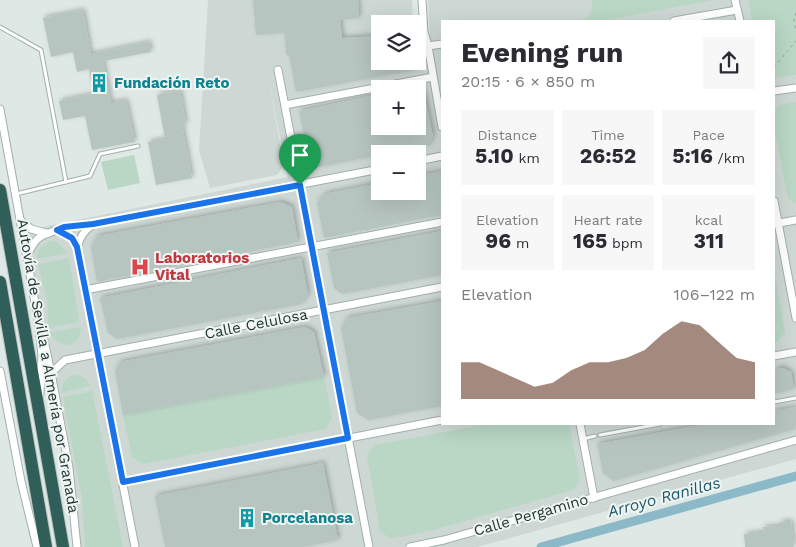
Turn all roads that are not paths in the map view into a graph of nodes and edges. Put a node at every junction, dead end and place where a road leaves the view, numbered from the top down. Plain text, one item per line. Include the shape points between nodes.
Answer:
1 (422, 0) edge
2 (736, 0) edge
3 (737, 10) junction
4 (680, 20) edge
5 (740, 20) edge
6 (0, 27) edge
7 (441, 44) edge
8 (428, 46) junction
9 (278, 70) dead end
10 (433, 76) junction
11 (796, 88) edge
12 (775, 91) edge
13 (285, 105) junction
14 (0, 109) edge
15 (441, 121) edge
16 (0, 124) edge
17 (6, 140) junction
18 (138, 146) dead end
19 (441, 156) edge
20 (426, 159) edge
21 (371, 171) edge
22 (66, 182) junction
23 (300, 185) junction
24 (0, 190) edge
25 (15, 195) junction
26 (20, 220) junction
27 (796, 220) edge
28 (441, 222) edge
29 (776, 223) edge
30 (93, 224) junction
31 (57, 230) junction
32 (46, 233) junction
33 (77, 247) junction
34 (312, 247) junction
35 (27, 255) junction
36 (0, 282) edge
37 (441, 288) edge
38 (85, 290) junction
39 (324, 310) junction
40 (796, 318) edge
41 (38, 319) junction
42 (796, 352) edge
43 (98, 354) junction
44 (775, 356) edge
45 (0, 371) edge
46 (51, 373) junction
47 (796, 398) edge
48 (775, 402) edge
49 (40, 413) junction
50 (441, 420) edge
51 (580, 425) edge
52 (655, 425) edge
53 (600, 435) dead end
54 (595, 436) dead end
55 (348, 438) junction
56 (583, 439) junction
57 (796, 440) edge
58 (123, 482) junction
59 (594, 498) junction
60 (37, 547) edge
61 (46, 547) edge
62 (63, 547) edge
63 (77, 547) edge
64 (135, 547) edge
65 (369, 547) edge
66 (410, 547) edge

1 - 8 street
2 - 3 street
3 - 4 street
3 - 5 street
6 - 22 lane via 41,50
7 - 8 street
8 - 10 street
9 - 13 street
10 - 13 street
10 - 15 street
11 - 12 street
13 - 23 street
14 - 17 street
16 - 17 street
17 - 25 street
18 - 22 lane via 100,154 90,176
19 - 20 street
21 - 23 street
22 - 25 lane
23 - 30 street
23 - 34 street
24 - 49 highway, Autovía de Sevilla a Almería por Granada
25 - 26 street
26 - 32 street via 31,229
26 - 35 street
27 - 29 street
28 - 34 street
29 - 40 street
30 - 31 street
30 - 33 street via 84,230
31 - 32 street
31 - 33 street via 72,238
32 - 35 street via 34,242
33 - 38 street
34 - 38 street
34 - 39 street
35 - 41 street
36 - 61 highway
37 - 39 street, Calle Celulosa
38 - 43 street
39 - 43 street, Calle Celulosa
39 - 55 street
41 - 46 street
41 - 49 street via 42,355
42 - 44 street
43 - 46 street, Calle Celulosa via 65,360
43 - 58 street
45 - 60 street
46 - 63 street via 69,468
47 - 48 lane
49 - 62 highway, Autovía de Sevilla a Almería por Granada
50 - 55 street
51 - 56 street
52 - 53 lane
54 - 56 lane
55 - 58 street
55 - 65 street
56 - 59 street
57 - 59 street, Calle Pergamino
58 - 64 street
59 - 66 street, Calle Pergamino

